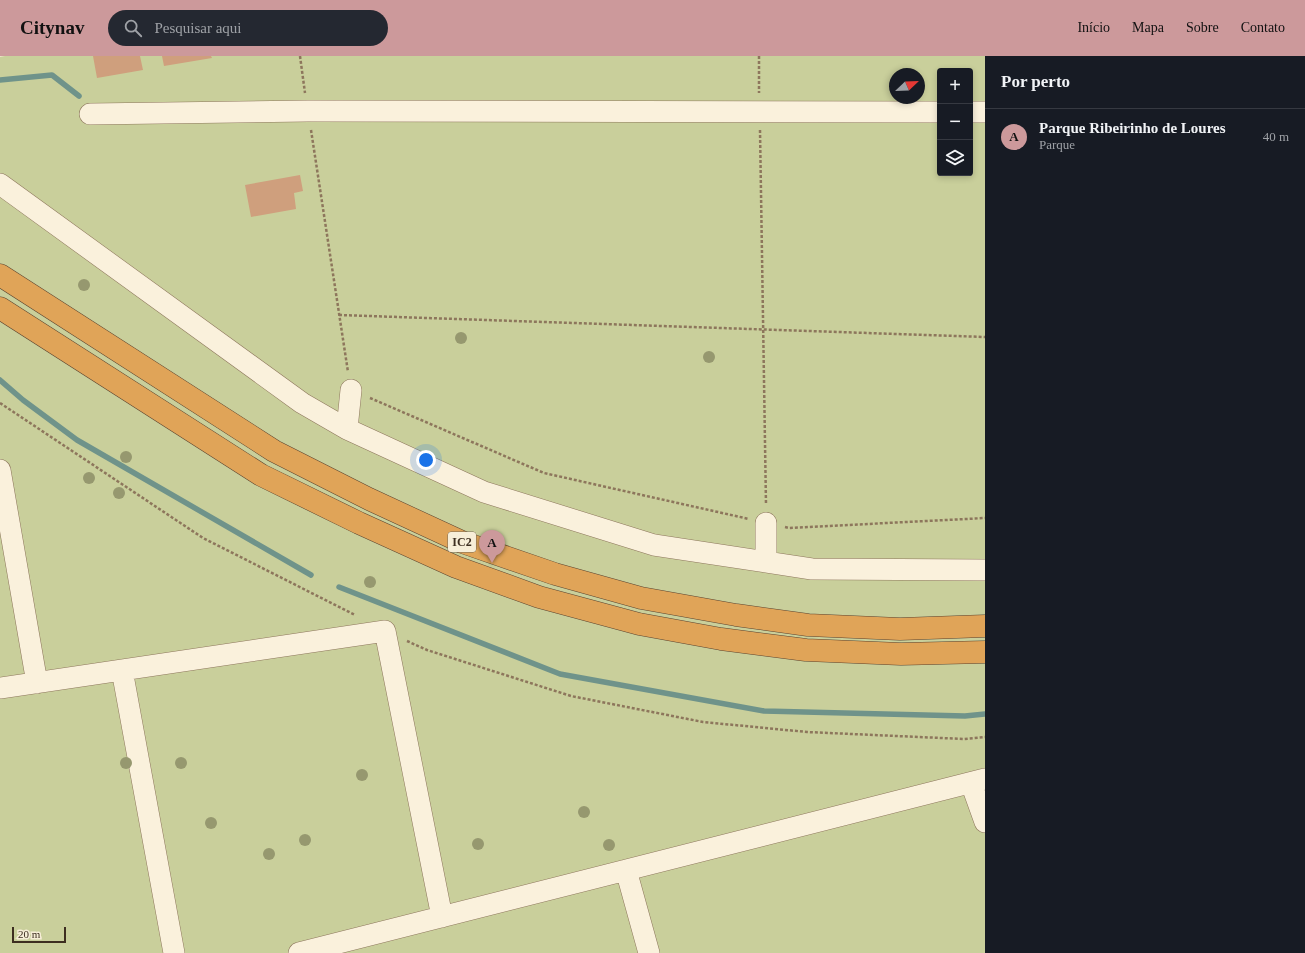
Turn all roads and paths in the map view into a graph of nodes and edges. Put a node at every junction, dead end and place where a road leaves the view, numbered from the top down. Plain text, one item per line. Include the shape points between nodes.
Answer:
1 (300, 56) edge
2 (759, 56) edge
3 (308, 111) junction
4 (760, 112) junction
5 (937, 112) edge
6 (973, 112) edge
7 (985, 112) edge
8 (90, 114) dead end
9 (0, 184) edge
10 (0, 275) edge
11 (0, 308) edge
12 (340, 315) junction
13 (763, 329) junction
14 (985, 337) edge
15 (351, 390) junction
16 (0, 403) edge
17 (348, 429) junction
18 (0, 470) edge
19 (985, 518) edge
20 (766, 523) junction
21 (766, 562) junction
22 (985, 570) edge
23 (357, 616) dead end
24 (985, 626) edge
25 (385, 631) junction
26 (985, 652) edge
27 (122, 670) junction
28 (36, 683) junction
29 (0, 688) edge
30 (985, 737) edge
31 (978, 781) edge
32 (985, 822) edge
33 (626, 870) junction
34 (442, 917) junction
35 (308, 952) edge
36 (174, 953) edge
37 (649, 953) edge

1 - 3 path
2 - 4 path
3 - 4 street
3 - 8 street
3 - 12 path
4 - 5 street
4 - 13 path
6 - 7 street
9 - 17 street via 302,403
10 - 24 highway, IC2 via 274,451 462,542 555,574 641,598 736,615 808,625 900,629
11 - 26 highway, IC2 via 261,475 359,524 456,567 539,597 639,624 721,639 806,650 901,654
12 - 13 path
12 - 15 path
13 - 14 path
13 - 20 path
15 - 17 street
15 - 20 path via 544,472
16 - 23 path via 203,538
17 - 21 street via 492,494 654,545
18 - 28 street
19 - 20 path via 789,528
20 - 21 street
21 - 22 street via 812,569
25 - 27 street
25 - 30 path via 427,650 571,696 702,722 807,732 964,739
25 - 34 street
27 - 28 street
27 - 36 street
28 - 29 street
31 - 32 street
31 - 33 street
33 - 34 street
33 - 37 street
34 - 35 street

